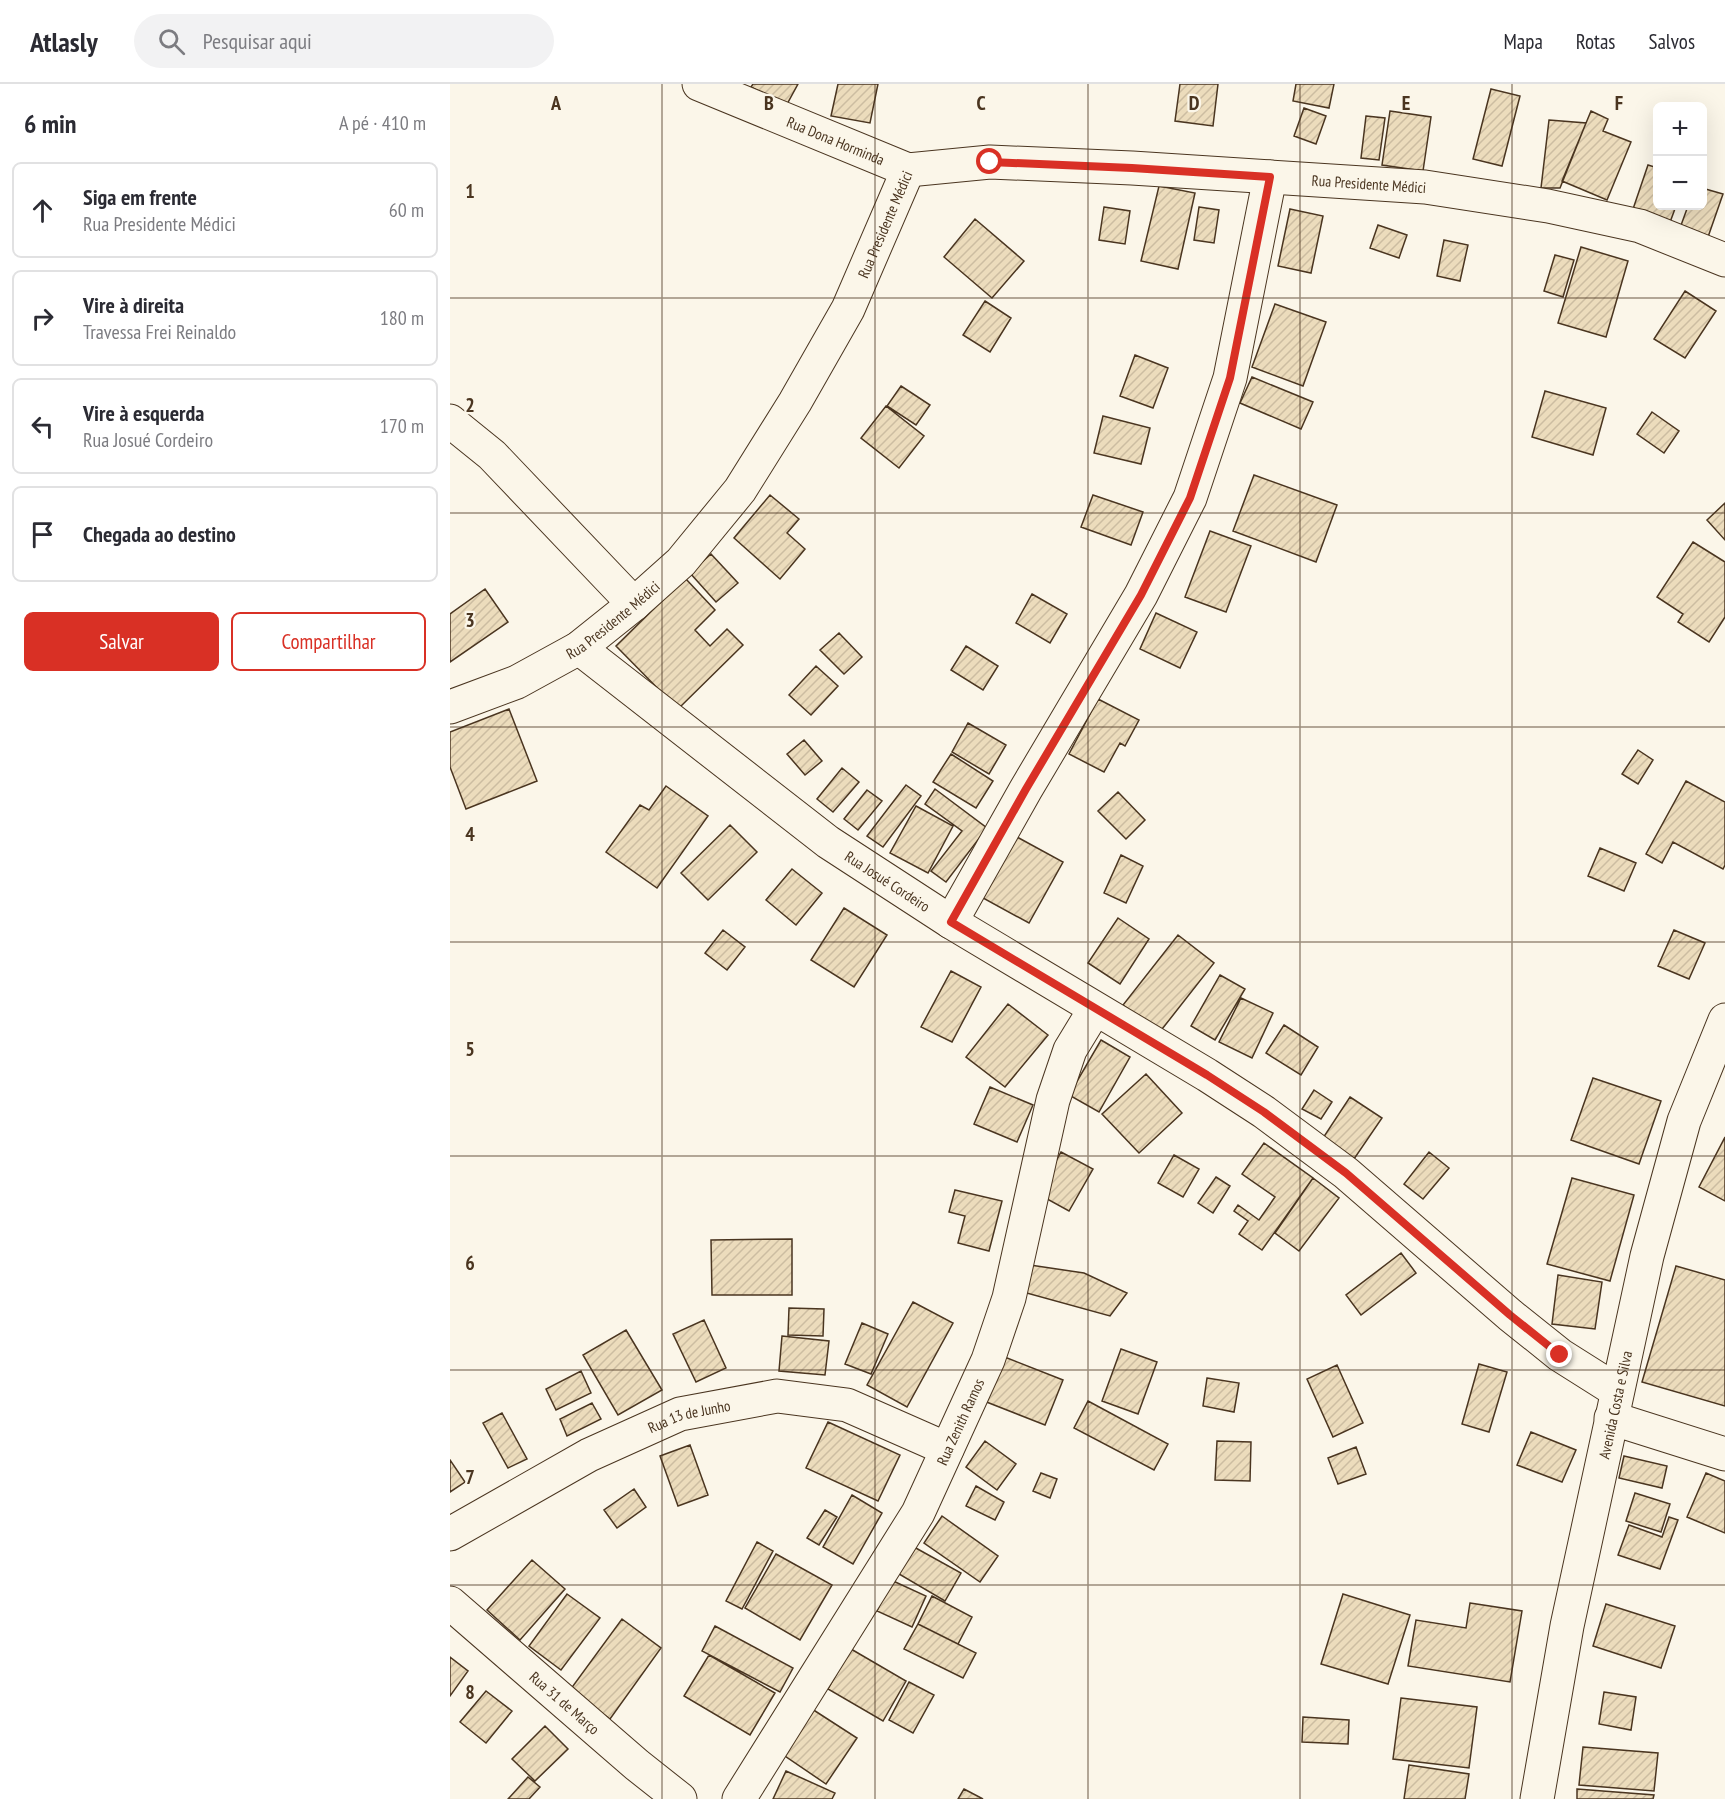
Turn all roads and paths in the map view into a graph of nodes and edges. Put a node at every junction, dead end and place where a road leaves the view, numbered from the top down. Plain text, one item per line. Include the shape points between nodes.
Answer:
1 (699, 84) edge
2 (908, 170) junction
3 (1270, 177) junction
4 (1725, 260) edge
5 (450, 421) edge
6 (634, 604) junction
7 (579, 648) junction
8 (450, 707) edge
9 (951, 922) junction
10 (1095, 1009) junction
11 (1725, 1020) edge
12 (1614, 1405) junction
13 (947, 1449) junction
14 (1725, 1454) edge
15 (450, 1534) edge
16 (450, 1603) edge
17 (680, 1799) edge
18 (739, 1799) edge
19 (1537, 1799) edge

1 - 2 street, Rua Dona Horminda
2 - 3 street, Rua Presidente Médici via 990,162
2 - 6 street, Rua Presidente Médici via 848,309 740,490 681,562
3 - 4 street, Rua Presidente Médici via 1425,188 1548,206 1640,226
3 - 9 street via 1230,378 1190,498 1141,595
5 - 6 street via 492,455
6 - 7 street, Rua Presidente Médici
7 - 8 street, Rua Presidente Médici via 517,682
7 - 9 street, Rua Josué Cordeiro via 828,842
9 - 10 street, Rua Josué Cordeiro
10 - 12 street, Rua Josué Cordeiro via 1264,1112 1346,1173
10 - 13 street, Rua Zenith Ramos via 1070,1050 1053,1100 1009,1298 988,1360
11 - 12 street, Avenida Costa e Silva via 1684,1121 1647,1256
12 - 14 street, Rua Josué Cordeiro
12 - 19 street, Avenida Costa e Silva via 1567,1626
13 - 15 street, Rua 13 de Junho via 847,1405 777,1396 680,1414 589,1455
13 - 18 street, Rua Zenith Ramos via 918,1513
16 - 17 street, Rua 31 de Março

